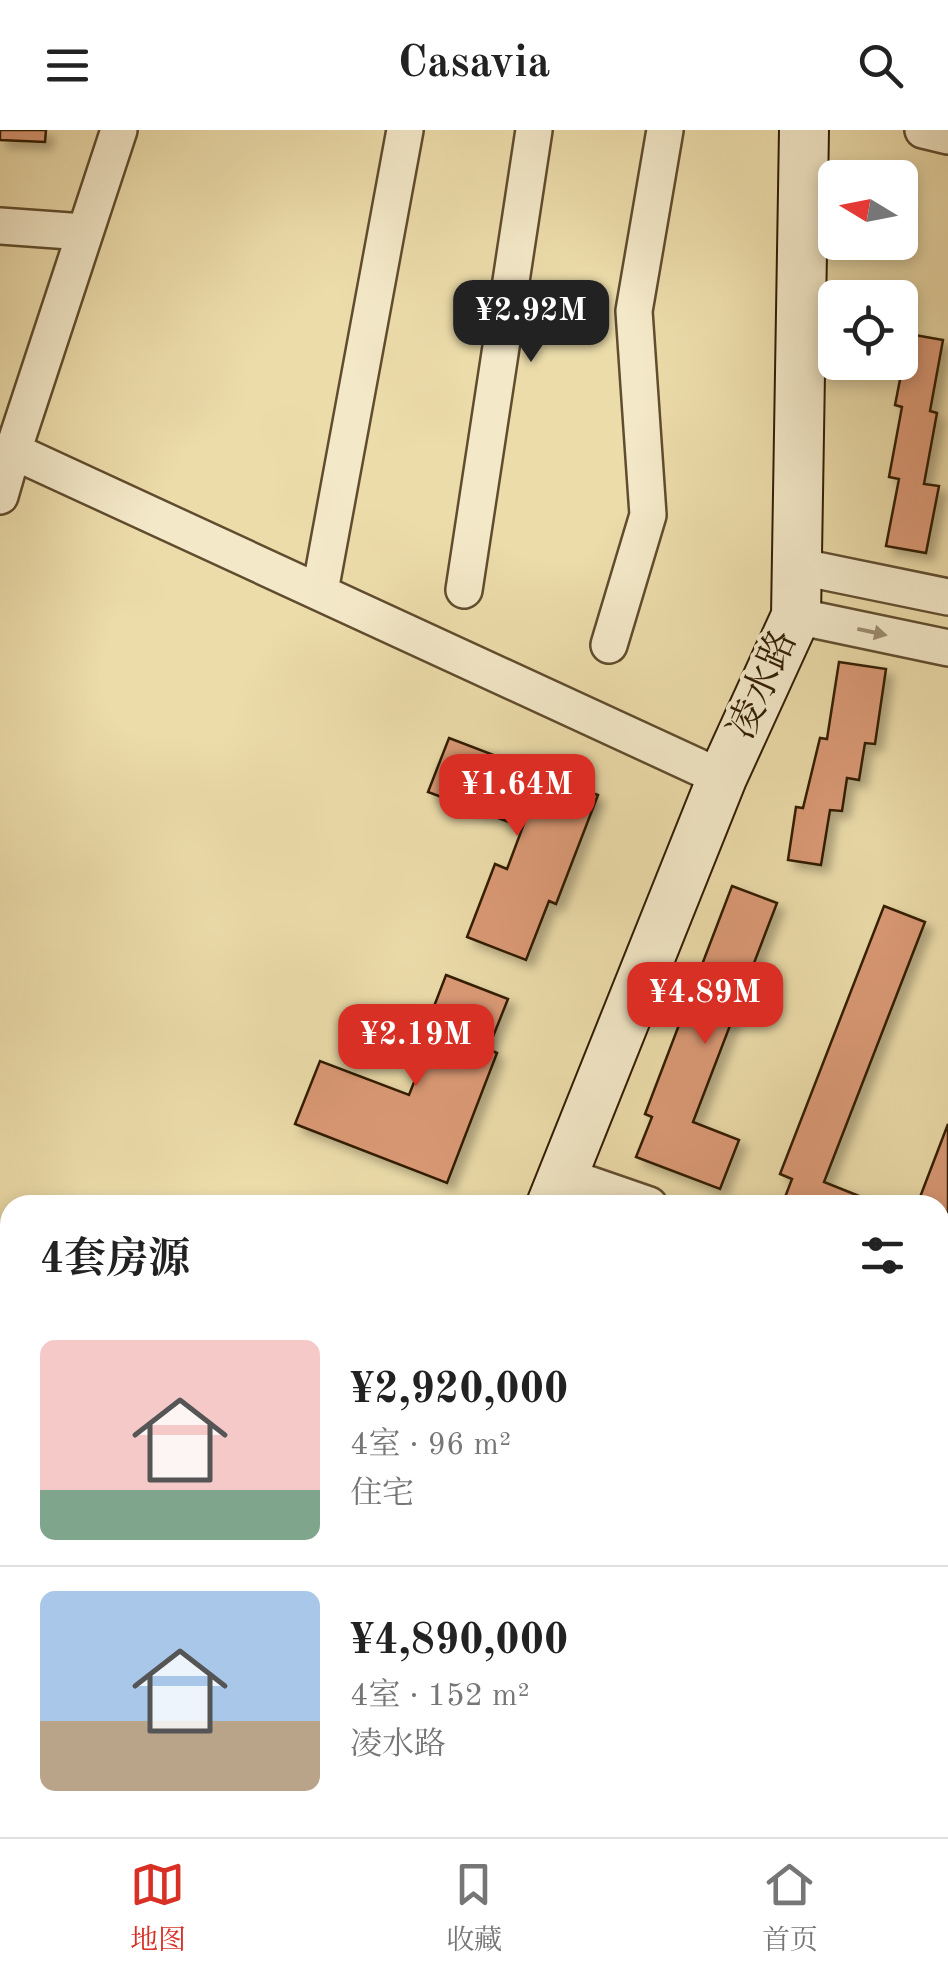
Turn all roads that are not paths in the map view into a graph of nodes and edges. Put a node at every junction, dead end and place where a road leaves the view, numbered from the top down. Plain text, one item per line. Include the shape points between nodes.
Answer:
1 (119, 130) edge
2 (406, 130) edge
3 (534, 130) edge
4 (665, 130) edge
5 (804, 130) edge
6 (923, 130) edge
7 (948, 136) edge
8 (0, 226) edge
9 (84, 232) junction
10 (12, 451) junction
11 (0, 496) edge
12 (797, 566) junction
13 (464, 590) dead end
14 (320, 591) junction
15 (948, 597) edge
16 (796, 616) junction
17 (609, 644) dead end
18 (948, 648) edge
19 (722, 778) junction
20 (557, 1190) edge
21 (588, 1195) edge

1 - 9 street
2 - 14 street
3 - 13 street
4 - 17 street via 634,311 648,516
5 - 12 street, 凌水路
6 - 7 street
8 - 9 street
9 - 10 street
10 - 11 street
10 - 14 street
12 - 15 street
12 - 16 street, 凌水路
14 - 19 street
16 -> 18 street
16 - 19 street, 凌水路
19 - 20 street, 凌水路
20 - 21 street

